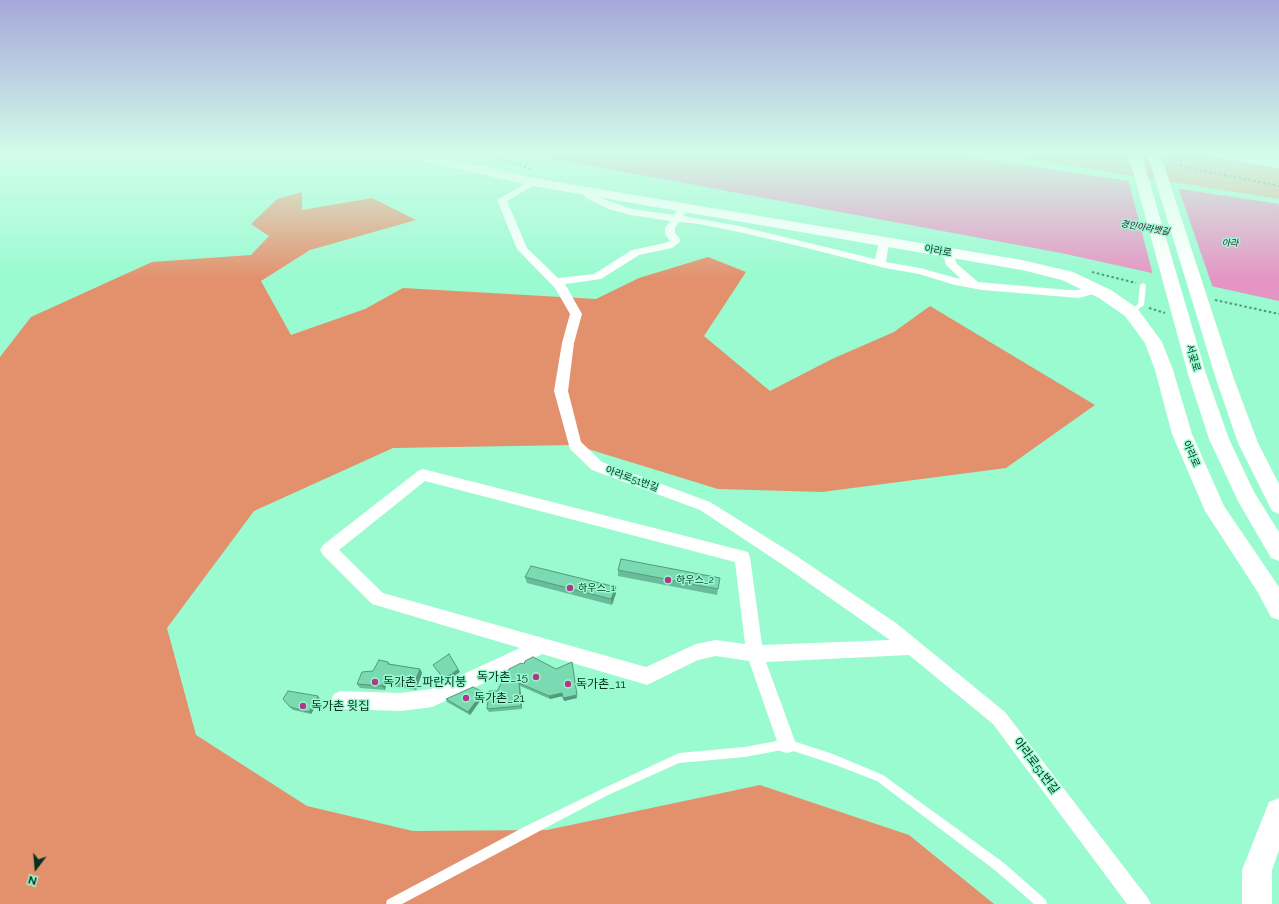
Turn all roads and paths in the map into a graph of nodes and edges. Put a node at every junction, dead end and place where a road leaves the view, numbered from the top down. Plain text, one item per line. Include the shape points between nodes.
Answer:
1 (511, 195) edge
2 (601, 195) edge
3 (1142, 195) edge
4 (1166, 195) edge
5 (680, 213) junction
6 (884, 242) junction
7 (948, 253) junction
8 (880, 263) junction
9 (556, 282) junction
10 (976, 285) junction
11 (1143, 285) dead end
12 (1096, 289) junction
13 (1131, 312) junction
14 (1279, 506) edge
15 (1279, 551) edge
16 (1279, 609) edge
17 (541, 646) junction
18 (912, 647) junction
19 (755, 654) junction
20 (340, 700) dead end
21 (787, 744) junction
22 (1279, 812) edge
23 (391, 904) edge
24 (1042, 904) edge
25 (1140, 904) edge
26 (1257, 904) edge

1 - 9 street, 아라로51번길 via 502,200 522,249
2 - 5 main road, 아라로
3 - 15 main road, 서곶로 via 1219,439 1246,497
4 - 14 main road via 1248,443
5 - 6 main road, 아라로
5 - 8 street
5 - 9 street via 670,228 670,234 675,239 668,246 636,252 597,277
6 - 7 main road, 아라로
6 - 8 street
7 - 10 street via 952,266
7 - 12 main road, 아라로 via 1022,265 1067,276
8 - 10 street
9 - 18 street, 아라로51번길 via 576,314 568,343 561,391 575,445 597,466 705,506 789,560
10 - 12 street via 1068,294
11 - 13 lane via 1141,305
12 - 13 main road, 아라로
13 - 16 main road, 아라로 via 1153,342 1164,370 1182,434 1216,511
17 - 19 street via 647,676 696,652 716,648
17 - 19 street via 378,599 328,550 423,475 742,557
17 - 20 street via 432,698 401,702
18 - 19 street
18 - 25 street, 아라로51번길 via 999,718
19 - 21 street
21 - 23 lane via 746,752 679,758 530,830
21 - 24 lane via 880,778 1000,867
22 - 26 main road via 1257,870

